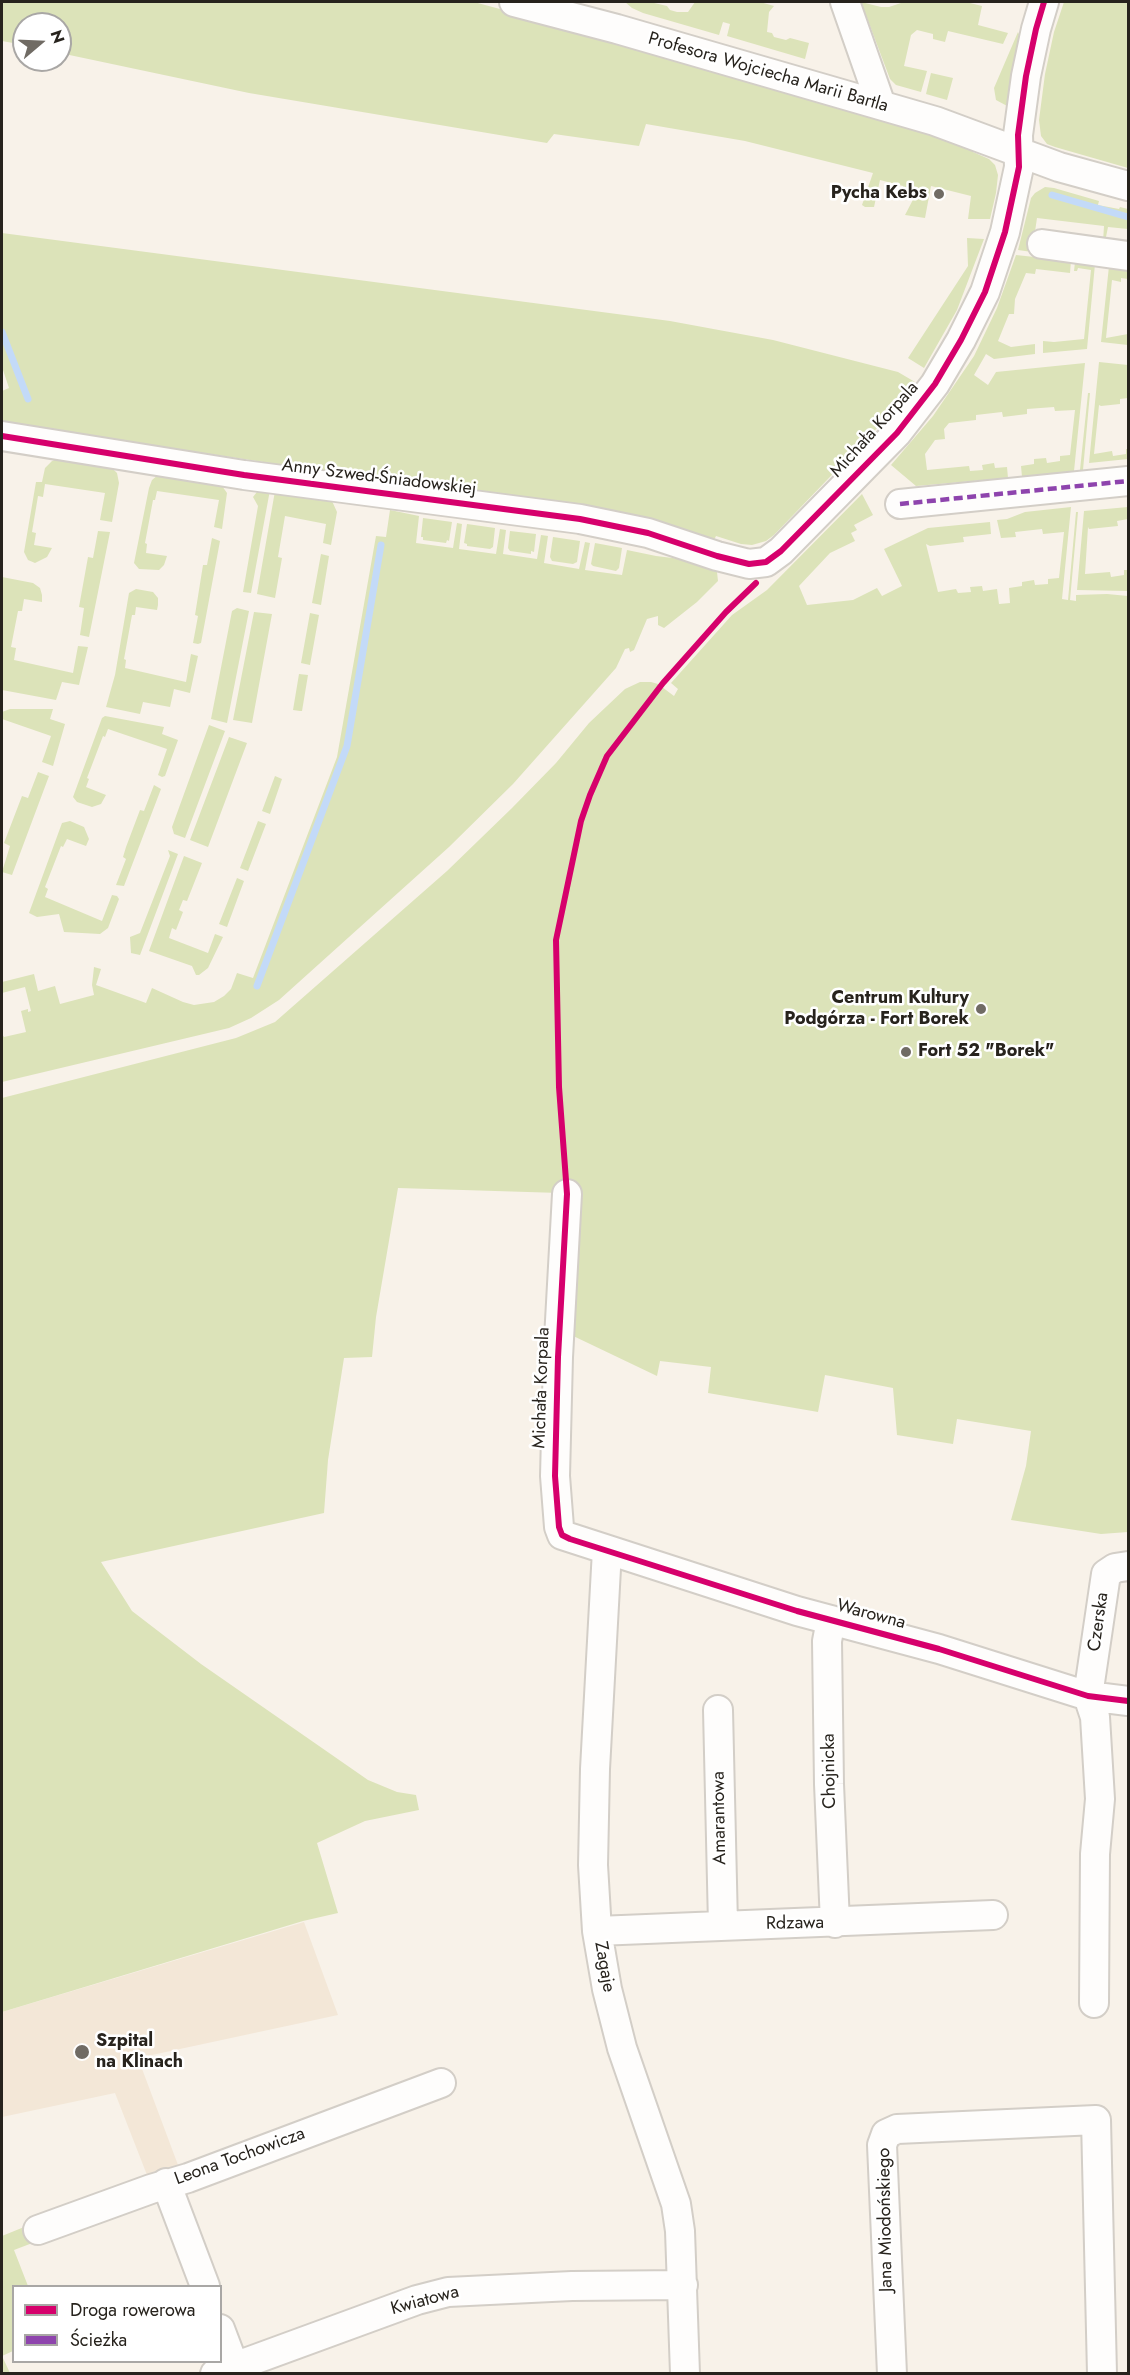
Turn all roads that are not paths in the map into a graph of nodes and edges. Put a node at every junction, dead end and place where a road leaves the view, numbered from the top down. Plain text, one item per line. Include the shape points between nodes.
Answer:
1 (514, 2) edge
2 (607, 2) edge
3 (845, 2) edge
4 (1044, 2) edge
5 (617, 29) junction
6 (881, 105) junction
7 (1019, 153) junction
8 (1128, 186) edge
9 (1042, 244) dead end
10 (1128, 256) edge
11 (2, 436) edge
12 (1128, 481) edge
13 (900, 504) dead end
14 (749, 564) joint
15 (567, 1194) dead end
16 (607, 1550) junction
17 (1128, 1566) edge
18 (831, 1620) junction
19 (1089, 1696) junction
20 (1128, 1701) edge
21 (718, 1710) dead end
22 (993, 1915) dead end
23 (835, 1923) junction
24 (723, 1925) junction
25 (597, 1931) junction
26 (1094, 2003) dead end
27 (441, 2083) dead end
28 (166, 2183) junction
29 (38, 2230) dead end
30 (205, 2285) edge
31 (682, 2285) junction
32 (222, 2338) edge
33 (229, 2371) edge
34 (685, 2373) edge
35 (892, 2373) edge
36 (1101, 2373) edge

1 - 5 street, Profesora Wojciecha Marii Bartla
2 - 5 street
3 - 6 street
4 - 7 street, Michała Korpala via 1026,76
5 - 6 street, Profesora Wojciecha Marii Bartla
6 - 7 street, Profesora Wojciecha Marii Bartla via 974,134
7 - 8 street, Profesora Wojciecha Marii Bartla
7 - 14 street, Michała Korpala via 1005,231 985,292 935,384 897,433 781,552 766,562
9 - 10 street
11 - 14 street, Anny Szwed-Śniadowskiej via 244,475 580,519 648,533
12 - 13 street
15 - 16 street, Michała Korpala via 557,1368 555,1476 559,1527 562,1535 570,1539
16 - 18 street, Warowna
16 - 25 street, Zagaje via 595,1769 593,1865
17 - 19 street, Czerska via 1106,1574
18 - 19 street, Warowna
18 - 23 street, Chojnicka via 827,1641
19 - 20 street, Warowna
19 - 26 street via 1095,1717 1100,1799 1095,1854
21 - 24 street, Amarantowa
22 - 23 street, Rdzawa
23 - 24 street, Rdzawa
24 - 25 street, Rdzawa
25 - 31 street, Zagaje via 622,2048 676,2204
27 - 28 street, Leona Tochowicza
28 - 29 street, Leona Tochowicza
28 - 30 street
31 - 33 street, Kwiatowa via 448,2292
31 - 34 street, Zagaje
32 - 33 street
35 - 36 street, Jana Miodońskiego via 882,2145 886,2134 897,2129 1096,2120

